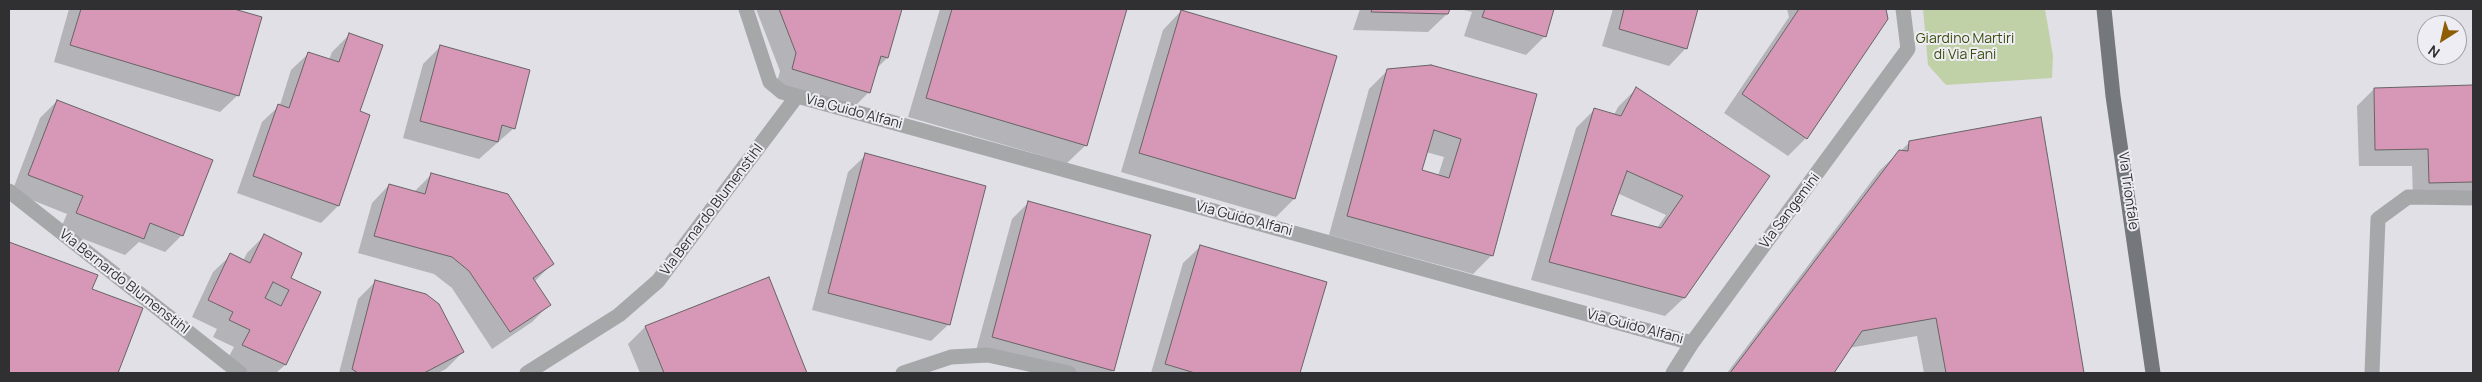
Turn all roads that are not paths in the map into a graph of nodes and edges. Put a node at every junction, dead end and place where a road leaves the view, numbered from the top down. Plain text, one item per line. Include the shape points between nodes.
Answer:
1 (746, 9) edge
2 (1904, 9) edge
3 (2104, 9) edge
4 (797, 96) junction
5 (9, 192) edge
6 (2473, 198) edge
7 (1692, 343) junction
8 (240, 373) edge
9 (527, 373) edge
10 (903, 373) edge
11 (1069, 373) edge
12 (1673, 373) edge
13 (2153, 373) edge
14 (2372, 373) edge

1 - 4 street via 770,82 782,92
2 - 7 street, Via Sangemini via 1908,49
3 - 13 main road, Via Trionfale via 2113,96
4 - 7 street, Via Guido Alfani
4 - 9 street, Via Bernardo Blumenstihl via 658,281 619,315
5 - 8 street, Via Bernardo Blumenstihl
6 - 14 street via 2408,197 2378,219
7 - 12 street, Via Sangemini
10 - 11 street via 951,357 988,355

